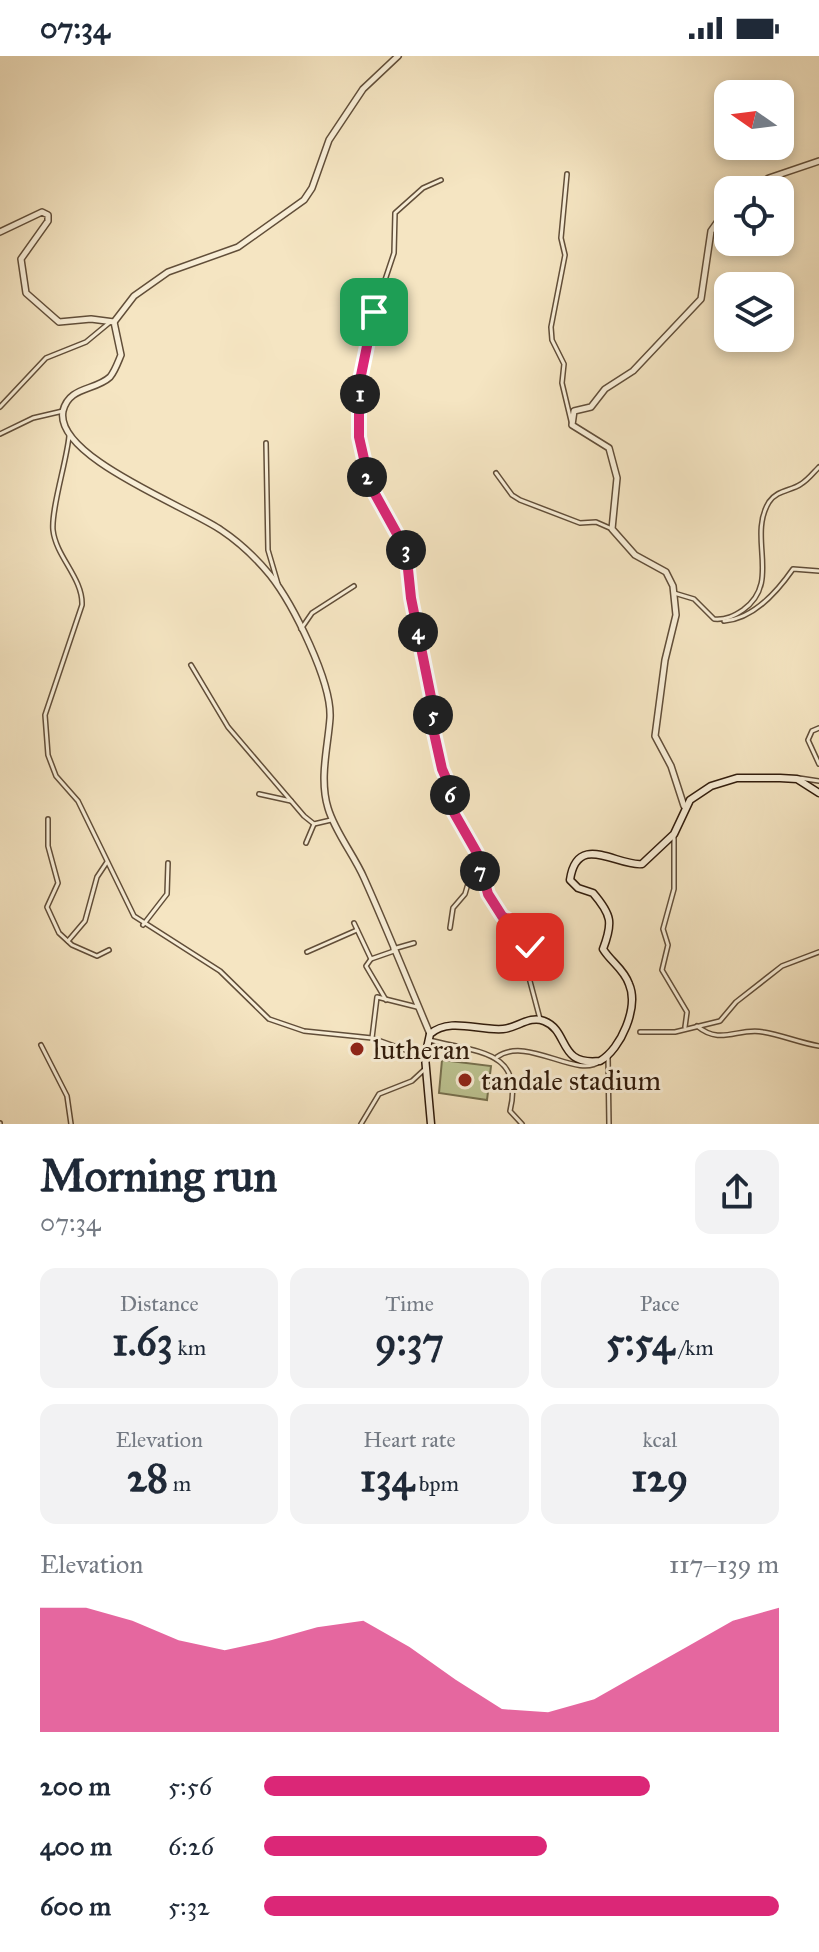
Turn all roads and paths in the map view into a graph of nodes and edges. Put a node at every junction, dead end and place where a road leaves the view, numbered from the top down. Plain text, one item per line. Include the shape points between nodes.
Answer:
1 (398, 56) edge
2 (819, 161) edge
3 (567, 174) dead end
4 (775, 176) edge
5 (441, 180) dead end
6 (714, 227) edge
7 (0, 232) edge
8 (112, 321) junction
9 (0, 407) edge
10 (63, 411) junction
11 (572, 425) junction
12 (70, 433) junction
13 (0, 434) edge
14 (266, 443) dead end
15 (819, 467) edge
16 (496, 473) dead end
17 (612, 529) junction
18 (819, 571) edge
19 (354, 586) dead end
20 (281, 591) junction
21 (674, 593) junction
22 (720, 620) junction
23 (301, 629) junction
24 (191, 665) dead end
25 (819, 728) edge
26 (819, 764) edge
27 (797, 779) junction
28 (819, 780) edge
29 (819, 793) edge
30 (259, 794) dead end
31 (291, 801) junction
32 (684, 806) junction
33 (48, 819) dead end
34 (334, 820) junction
35 (314, 824) junction
36 (674, 834) junction
37 (306, 843) dead end
38 (477, 853) junction
39 (107, 862) junction
40 (168, 863) dead end
41 (354, 923) dead end
42 (143, 925) junction
43 (450, 928) dead end
44 (357, 930) junction
45 (68, 941) junction
46 (414, 943) dead end
47 (109, 950) dead end
48 (393, 950) junction
49 (307, 952) dead end
50 (819, 952) edge
51 (371, 959) junction
52 (386, 1000) junction
53 (418, 1007) junction
54 (540, 1019) junction
55 (697, 1026) junction
56 (685, 1027) junction
57 (640, 1032) dead end
58 (428, 1036) junction
59 (372, 1038) junction
60 (41, 1045) dead end
61 (819, 1046) edge
62 (425, 1057) junction
63 (497, 1057) junction
64 (608, 1057) junction
65 (600, 1061) junction
66 (425, 1069) junction
67 (71, 1124) edge
68 (361, 1124) edge
69 (431, 1124) edge
70 (522, 1124) edge
71 (609, 1124) edge

1 - 8 street via 363,89 337,127 304,200 238,247 168,272 134,296
2 - 4 street
3 - 11 street via 561,238 565,255 551,327 564,364 562,383
5 - 38 street via 395,213 394,253 370,325 359,385 359,437 370,485 406,550 449,802
6 - 11 street via 701,299 640,365 605,389 591,407 574,411
7 - 8 street via 34,215 48,215 21,259 26,293 59,322
8 - 9 street via 86,342 46,358
8 - 10 street via 122,348 115,370 102,382 75,392
10 - 12 street
10 - 13 street
11 - 17 street via 609,448 617,478
12 - 20 street via 103,466 222,531 253,556
12 - 39 street via 53,531 66,568 80,588 82,605 44,723 50,766 78,801
14 - 20 street via 268,550
15 - 22 street via 768,503 760,535 762,587 748,606
16 - 17 street via 520,500
17 - 21 street via 635,555 666,572
18 - 22 street via 793,569 757,607 734,620
19 - 23 street via 312,613
20 - 23 street
21 - 22 street via 694,599
21 - 32 street via 676,615 655,736
23 - 34 street via 329,689 325,790
24 - 31 street via 228,727
25 - 26 street via 808,740
27 - 28 street
27 - 29 main road
27 - 32 main road via 737,778 695,795
30 - 31 street
31 - 35 street
32 - 36 main road
33 - 45 street via 48,846 58,883 47,907
34 - 35 street
34 - 48 street
35 - 37 street
36 - 56 street via 674,889 663,929 668,945 662,970 687,1012
36 - 64 main road via 642,864 589,854 571,874 574,886 593,893 611,922 603,949 632,995 627,1023
38 - 43 street
38 - 54 street via 488,894 502,916 522,928 530,947 527,970
39 - 42 street
39 - 45 street via 97,877 85,921
40 - 42 street via 167,894
41 - 44 street
42 - 59 street via 220,971 269,1019 304,1031
44 - 49 street
44 - 51 street
45 - 47 street via 97,956
46 - 48 street
48 - 51 street
48 - 53 street
50 - 55 street via 782,966 720,1021
51 - 52 street via 366,966
52 - 53 street
52 - 59 street via 375,999
53 - 58 street
54 - 58 main road via 503,1029 444,1026
54 - 65 main road via 552,1024 577,1059
55 - 56 street
55 - 61 street via 712,1036 761,1031
56 - 57 street
58 - 62 main road
58 - 63 street
59 - 62 street
60 - 67 street via 67,1096
62 - 66 main road
63 - 65 street via 536,1052 577,1065
63 - 70 street via 509,1069 514,1092 510,1111
64 - 65 main road
64 - 71 street
66 - 68 street via 412,1081 379,1094
66 - 69 main road

